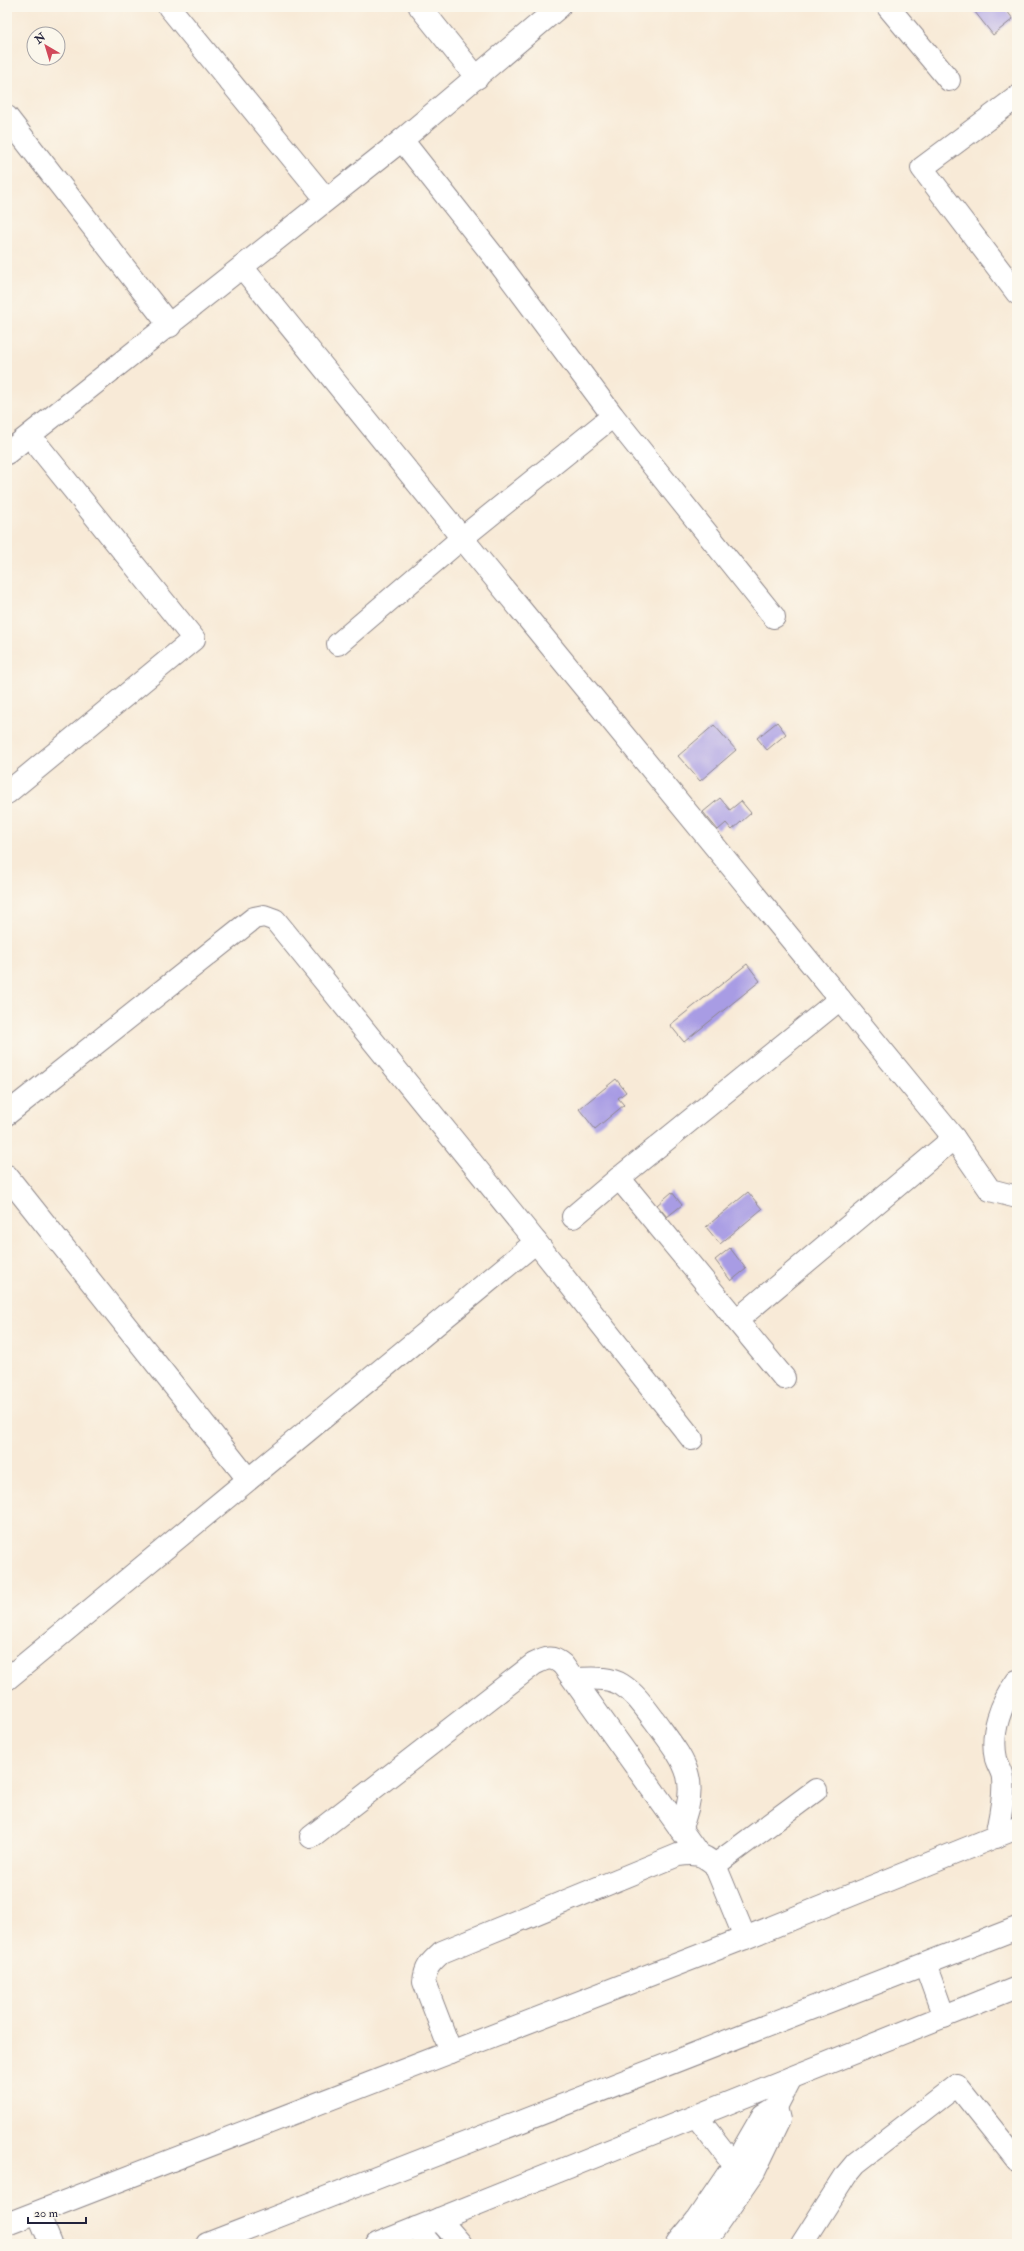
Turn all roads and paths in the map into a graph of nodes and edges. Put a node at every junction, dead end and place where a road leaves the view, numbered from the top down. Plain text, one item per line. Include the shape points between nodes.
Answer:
1 (169, 7) edge
2 (420, 7) edge
3 (559, 7) edge
4 (888, 7) edge
5 (477, 78) junction
6 (949, 80) dead end
7 (1017, 96) edge
8 (7, 118) edge
9 (402, 140) junction
10 (326, 199) junction
11 (242, 267) junction
12 (1014, 281) edge
13 (170, 326) junction
14 (613, 416) junction
15 (30, 437) junction
16 (7, 454) edge
17 (462, 538) junction
18 (774, 617) dead end
19 (338, 644) dead end
20 (7, 793) edge
21 (840, 999) junction
22 (7, 1114) edge
23 (954, 1138) junction
24 (7, 1176) edge
25 (619, 1178) junction
26 (1017, 1196) edge
27 (573, 1218) dead end
28 (536, 1242) junction
29 (737, 1320) junction
30 (784, 1378) dead end
31 (692, 1439) dead end
32 (248, 1480) junction
33 (7, 1679) edge
34 (574, 1679) junction
35 (1017, 1681) edge
36 (816, 1790) dead end
37 (1017, 1828) edge
38 (680, 1829) junction
39 (311, 1837) dead end
40 (996, 1837) junction
41 (696, 1852) junction
42 (715, 1865) junction
43 (1017, 1928) edge
44 (745, 1938) junction
45 (925, 1964) junction
46 (1017, 1987) edge
47 (944, 2017) junction
48 (451, 2052) junction
49 (791, 2078) junction
50 (776, 2107) junction
51 (696, 2116) junction
52 (1017, 2160) edge
53 (734, 2165) junction
54 (38, 2213) junction
55 (439, 2219) junction
56 (7, 2224) edge
57 (423, 2236) edge
58 (51, 2244) edge
59 (207, 2244) edge
60 (377, 2244) edge
61 (461, 2244) edge
62 (677, 2244) edge
63 (704, 2244) edge
64 (802, 2244) edge

1 - 10 street
2 - 5 street
3 - 5 street
4 - 6 street
5 - 9 street
7 - 12 street via 922,168
8 - 13 street
9 - 10 street
9 - 14 street via 500,263
10 - 11 street
11 - 13 street
11 - 17 street
13 - 15 street
14 - 17 street
14 - 18 street
15 - 16 street
15 - 20 street via 194,639
17 - 19 street
17 - 21 street
21 - 23 street
21 - 25 street
22 - 28 street via 254,918 264,916 275,920
23 - 26 street via 990,1190
23 - 29 street
24 - 32 street
25 - 27 street
25 - 29 street
28 - 31 street
28 - 32 street
29 - 30 street
32 - 33 street
34 - 38 street
34 - 38 street via 603,1679 621,1685 637,1698 680,1755 688,1775 690,1796 689,1808
34 - 39 street via 556,1658 547,1657 534,1664
35 - 40 street via 1002,1707 994,1733 996,1759 1004,1778
36 - 42 street
37 - 40 street
38 - 41 street
40 - 44 street
41 - 42 street
41 - 48 street via 678,1855 438,1956 429,1963 424,1982
42 - 44 street
43 - 45 street
44 - 48 street
45 - 47 street
45 - 59 street
46 - 47 street
47 - 49 street
48 - 54 street
49 - 50 street
49 - 51 street
50 - 53 street via 763,2115
50 - 63 street via 779,2120 754,2172
51 - 53 street
51 - 55 street
52 - 64 street via 957,2085 856,2163
53 - 62 street
54 - 56 street
54 - 58 street
55 - 57 street
55 - 61 street
57 - 60 street

